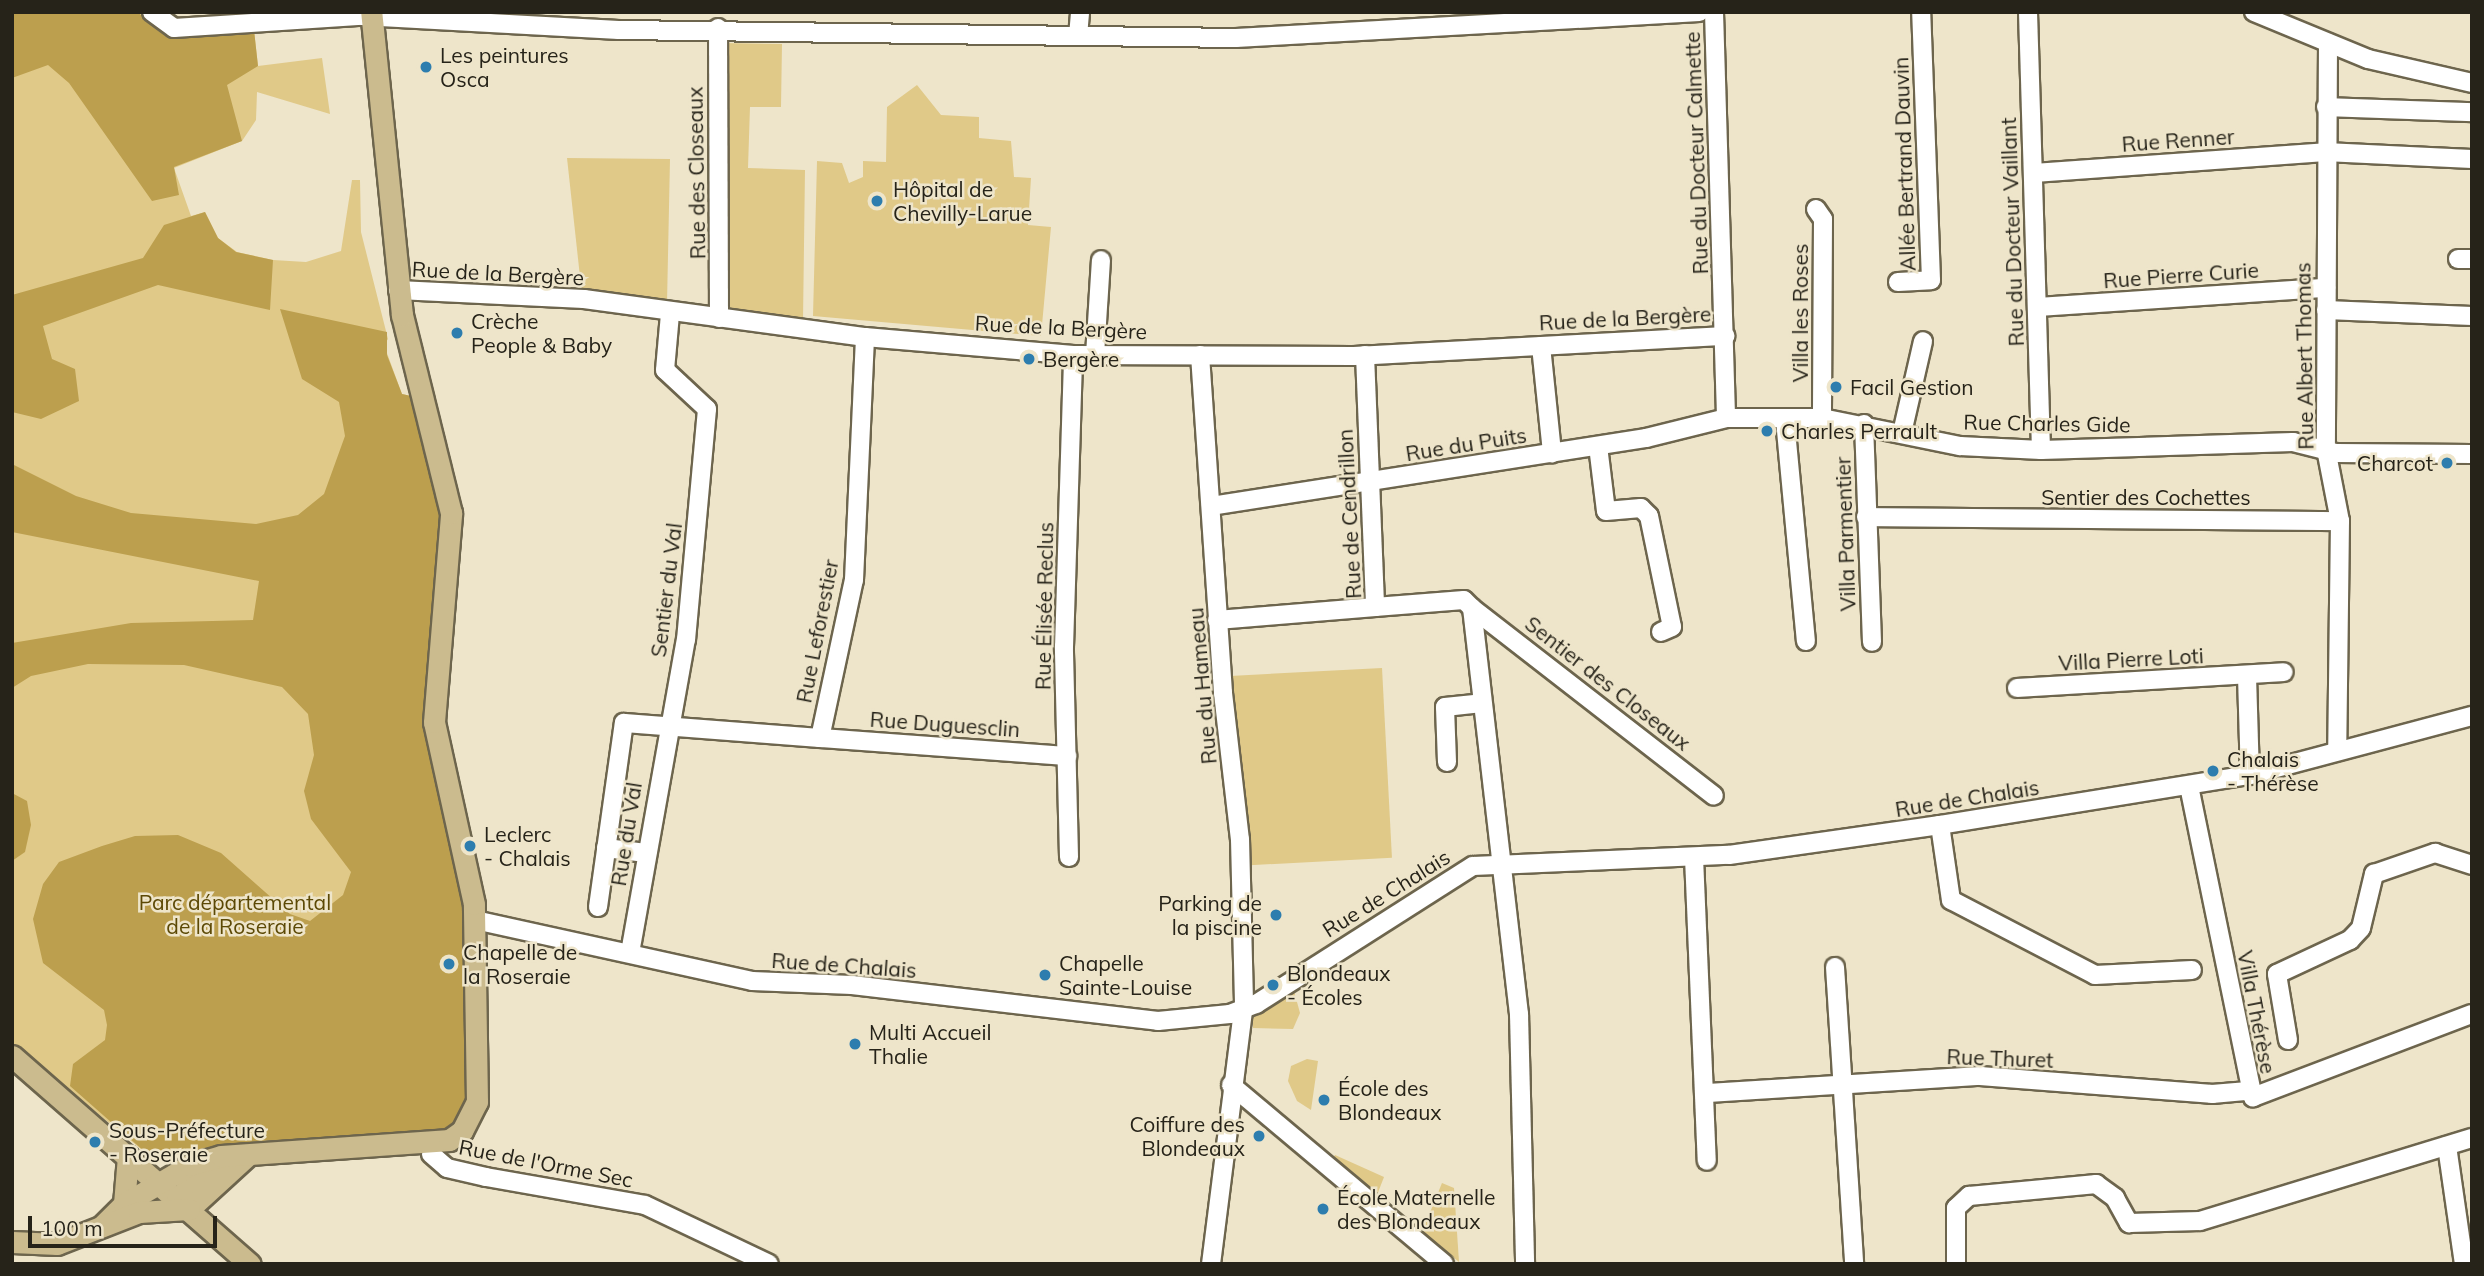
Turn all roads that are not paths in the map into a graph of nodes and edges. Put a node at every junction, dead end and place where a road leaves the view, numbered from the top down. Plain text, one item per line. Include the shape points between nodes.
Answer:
1 (152, 12) edge
2 (1080, 12) edge
3 (1699, 12) edge
4 (1714, 12) edge
5 (1921, 12) edge
6 (2028, 12) edge
7 (2254, 12) edge
8 (371, 14) edge
9 (718, 28) junction
10 (1078, 36) junction
11 (2326, 42) junction
12 (2472, 83) edge
13 (2326, 107) junction
14 (2472, 112) edge
15 (2325, 152) junction
16 (2472, 159) edge
17 (2034, 173) junction
18 (1816, 209) dead end
19 (1101, 260) dead end
20 (1898, 282) dead end
21 (2326, 288) junction
22 (398, 290) junction
23 (2038, 307) junction
24 (2326, 310) junction
25 (670, 314) junction
26 (2472, 316) edge
27 (719, 318) junction
28 (1725, 336) junction
29 (865, 337) junction
30 (1923, 341) dead end
31 (1541, 346) junction
32 (1073, 355) junction
33 (1095, 355) junction
34 (1200, 355) junction
35 (1365, 355) junction
36 (1726, 418) junction
37 (1822, 418) junction
38 (1785, 420) junction
39 (1864, 424) junction
40 (1902, 433) junction
41 (1598, 446) junction
42 (2326, 449) junction
43 (2041, 450) junction
44 (1552, 453) junction
45 (2472, 454) edge
46 (1368, 483) junction
47 (1211, 506) junction
48 (1867, 517) junction
49 (2340, 521) junction
50 (1375, 607) junction
51 (1472, 608) junction
52 (1217, 620) junction
53 (1661, 632) dead end
54 (1806, 641) dead end
55 (1872, 642) dead end
56 (2284, 672) dead end
57 (2247, 676) junction
58 (2017, 688) dead end
59 (1482, 703) junction
60 (2472, 716) edge
61 (668, 723) junction
62 (820, 738) junction
63 (2337, 751) junction
64 (1068, 756) junction
65 (1447, 762) dead end
66 (2250, 775) junction
67 (2189, 786) junction
68 (1714, 796) dead end
69 (1940, 825) junction
70 (606, 848) junction
71 (646, 853) junction
72 (1069, 857) dead end
73 (1694, 858) junction
74 (1503, 865) junction
75 (2472, 865) edge
76 (598, 907) dead end
77 (475, 920) junction
78 (630, 953) junction
79 (1835, 967) dead end
80 (2192, 970) dead end
81 (1241, 1012) junction
82 (2472, 1014) edge
83 (2288, 1040) dead end
84 (12, 1056) edge
85 (479, 1077) junction
86 (1231, 1085) junction
87 (1845, 1085) junction
88 (2248, 1091) junction
89 (1708, 1093) junction
90 (2472, 1138) edge
91 (2447, 1146) junction
92 (376, 1149) junction
93 (431, 1154) junction
94 (248, 1155) junction
95 (128, 1156) junction
96 (221, 1156) junction
97 (1707, 1161) dead end
98 (159, 1183) junction
99 (183, 1204) junction
100 (132, 1208) junction
101 (12, 1241) edge
102 (250, 1264) edge
103 (769, 1264) edge
104 (1211, 1264) edge
105 (1444, 1264) edge
106 (1525, 1264) edge
107 (1854, 1264) edge
108 (1956, 1264) edge
109 (2464, 1264) edge

1 - 8 street via 174,28
2 - 10 street
3 - 10 street via 1236,38
4 - 28 street, Rue du Docteur Calmette
5 - 20 street, Allée Bertrand Dauvin via 1931,281
6 - 17 street, Rue du Docteur Vaillant
7 - 11 street
8 - 9 street via 607,30
8 - 22 main road
9 - 10 street
9 - 27 street, Rue des Closeaux
11 - 12 street
11 - 13 street, Rue Albert Thomas
13 - 14 street
13 - 15 street, Rue Albert Thomas
15 - 16 street, Rue Renner
15 - 17 street, Rue Renner
15 - 21 street, Rue Albert Thomas
17 - 23 street, Rue du Docteur Vaillant
18 - 37 street, Villa les Roses via 1823,219
19 - 33 street
21 - 23 street, Rue Pierre Curie
21 - 24 street, Rue Albert Thomas
22 - 25 street, Rue de la Bergère via 584,299
22 - 77 main road via 449,503 434,722
23 - 43 street, Rue du Docteur Vaillant
24 - 26 street
24 - 42 street, Rue Albert Thomas
25 - 27 street, Rue de la Bergère
25 - 61 street, Sentier du Val via 665,370 707,409 686,640
27 - 29 street, Rue de la Bergère
28 - 31 street, Rue de la Bergère
28 - 36 street, Rue du Docteur Calmette
29 - 32 street, Rue de la Bergère
29 - 62 street, Rue Leforestier via 853,580
30 - 40 street
31 - 35 street, Rue de la Bergère
31 - 44 street
32 - 33 street, Rue de la Bergère
32 - 64 street, Rue Élisée Reclus
33 - 34 street, Rue de la Bergère
34 - 35 street, Rue de la Bergère
34 - 47 street, Rue du Hameau
35 - 46 street, Rue de Cendrillon
36 - 38 street, Rue Charles Gide
36 - 41 street, Rue du Puits
37 - 38 street, Rue Charles Gide
37 - 39 street, Rue Charles Gide
38 - 54 street
39 - 40 street, Rue Charles Gide
39 - 48 street, Villa Parmentier
40 - 43 street, Rue Charles Gide via 1960,446
41 - 44 street, Rue du Puits
41 - 53 street via 1606,511 1641,508 1649,516 1672,627
42 - 43 street, Rue Charles Gide via 2293,442
42 - 45 street, Rue Charles Gide
42 - 49 street, Rue Albert Thomas
44 - 46 street, Rue du Puits
46 - 47 street, Rue du Puits
46 - 50 street, Rue de Cendrillon
47 - 52 street, Rue du Hameau
48 - 49 street, Sentier des Cochettes
48 - 55 street, Villa Parmentier
49 - 63 street, Rue Albert Thomas
50 - 51 street, Rue de Cendrillon via 1464,600
50 - 52 street
51 - 59 street
51 - 68 street, Sentier des Closeaux
52 - 81 street, Rue du Hameau via 1240,839
56 - 57 street, Villa Pierre Loti
57 - 58 street, Villa Pierre Loti
57 - 66 street
59 - 65 street via 1445,707
59 - 74 street
60 - 63 street, Rue de Chalais
61 - 62 street
61 - 70 street via 624,723
61 - 71 street, Rue du Val
62 - 64 street, Rue Duguesclin
63 - 66 street, Rue de Chalais
64 - 72 street, Rue Élisée Reclus
66 - 67 street, Rue de Chalais
67 - 69 street, Rue de Chalais
67 - 88 street, Villa Thérèse
69 - 73 street, Rue de Chalais
69 - 80 street via 1951,900 2095,975
70 - 71 street
70 - 76 street
71 - 78 street, Rue du Val
73 - 74 street, Rue de Chalais
73 - 89 street
74 - 81 street, Rue de Chalais via 1462,869
74 - 106 street via 1518,1014
75 - 83 street via 2435,852 2374,874 2361,928 2350,940 2277,974
77 - 78 street, Rue de Chalais
77 - 85 main road
78 - 81 street, Rue de Chalais via 752,981 852,985 1158,1021
79 - 87 street
81 - 86 street, Rue du Hameau
82 - 88 street, Villa Thérèse via 2253,1097
84 - 95 main road
85 - 92 main road via 477,1102 462,1131 449,1140
85 - 93 main road via 482,1121 473,1137
86 - 104 street, Rue du Hameau
86 - 105 street
87 - 88 street, Rue Thuret via 1980,1076 2212,1094
87 - 89 street, Rue Thuret
87 - 107 street
89 - 97 street
90 - 91 street
91 - 108 street via 2200,1221 2129,1223 2115,1198 2096,1184 1969,1196 1956,1208
91 - 109 street
92 - 93 main road
92 - 94 main road
93 - 103 street, Rue de l'Orme Sec via 447,1168 645,1205
94 - 96 main road
94 - 99 main road
95 - 98 main road
95 - 100 main road
96 - 98 main road
96 - 99 main road
98 - 99 main road
98 - 100 main road via 154,1200
99 - 100 main road
99 - 102 main road
100 - 101 main road via 103,1226 57,1244

